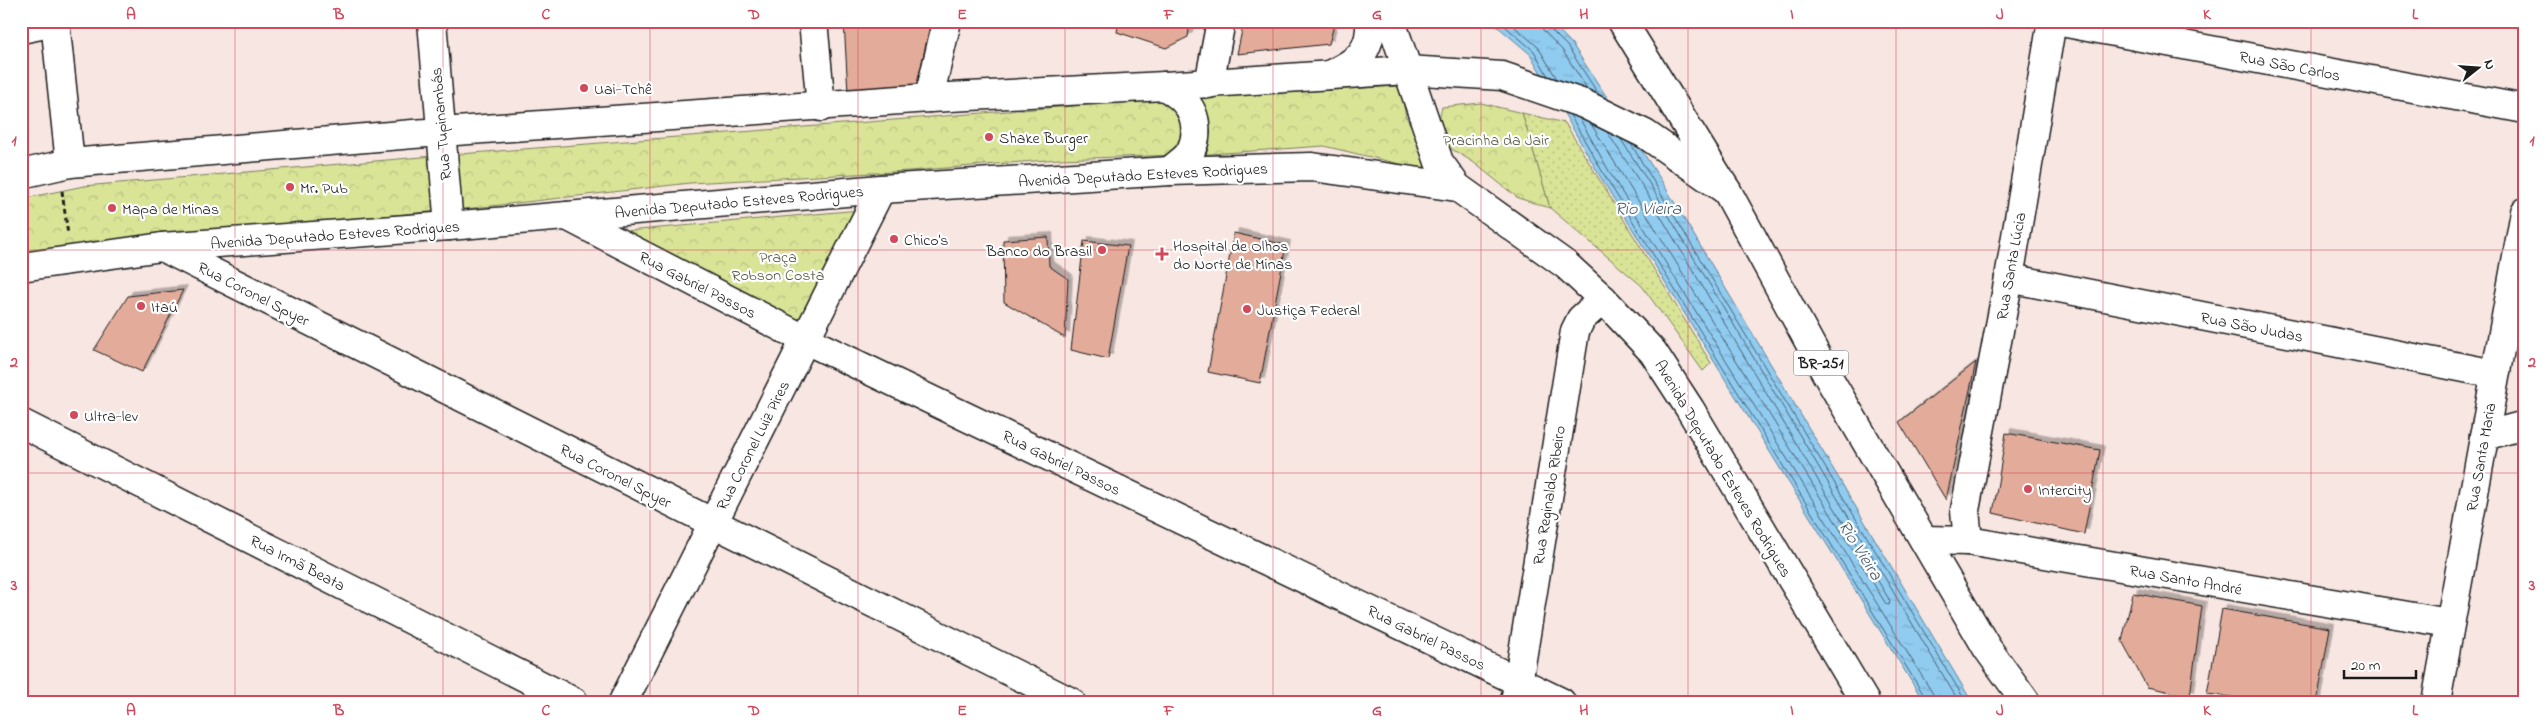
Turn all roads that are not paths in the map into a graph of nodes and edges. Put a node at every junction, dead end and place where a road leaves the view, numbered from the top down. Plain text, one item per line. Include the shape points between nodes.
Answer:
1 (432, 21) edge
2 (813, 21) edge
3 (947, 21) edge
4 (1221, 21) edge
5 (1370, 21) edge
6 (1391, 21) edge
7 (1622, 21) edge
8 (2054, 21) edge
9 (55, 22) edge
10 (21, 28) edge
11 (1407, 70) junction
12 (1329, 74) junction
13 (1209, 84) junction
14 (1165, 86) junction
15 (929, 98) junction
16 (821, 107) junction
17 (2525, 109) edge
18 (440, 132) junction
19 (70, 163) junction
20 (1170, 171) junction
21 (21, 174) edge
22 (1456, 187) junction
23 (881, 189) junction
24 (1727, 191) junction
25 (2525, 212) edge
26 (567, 216) junction
27 (449, 226) junction
28 (162, 247) junction
29 (21, 267) edge
30 (2009, 278) junction
31 (1603, 299) junction
32 (806, 340) junction
33 (2495, 374) junction
34 (21, 423) edge
35 (2525, 425) edge
36 (2484, 436) junction
37 (1966, 510) junction
38 (711, 523) junction
39 (1924, 540) junction
40 (1968, 541) junction
41 (2448, 623) junction
42 (1516, 691) edge
43 (574, 702) edge
44 (623, 702) edge
45 (1070, 702) edge
46 (1561, 702) edge
47 (1865, 702) edge
48 (2026, 702) edge
49 (2436, 702) edge

1 - 18 street, Rua Tupinambás
2 - 16 street
3 - 15 street
4 - 13 street
5 - 12 street via 1366,48 1352,64
6 - 11 street, Avenida Deputado Esteves Rodrigues
7 - 24 street, BR-251
8 - 17 street, Rua São Carlos
8 - 30 street, Rua Santa Lúcia
9 - 10 street
9 - 19 street
11 - 12 street
11 - 22 street, Avenida Deputado Esteves Rodrigues via 1439,162
11 - 24 street via 1502,76 1584,104 1645,134
12 - 13 street
13 - 14 street
14 - 15 street
14 - 20 street via 1185,101 1196,130 1188,156
15 - 16 street
16 - 18 street
18 - 19 street
18 - 27 street, Rua Tupinambás
19 - 21 street
20 - 22 street, Avenida Deputado Esteves Rodrigues via 1312,167
20 - 23 street, Avenida Deputado Esteves Rodrigues
22 - 31 street, Avenida Deputado Esteves Rodrigues via 1566,265
23 - 26 street, Avenida Deputado Esteves Rodrigues
23 - 32 street, Rua Coronel Luiz Pires
24 - 39 street, BR-251 via 1827,375
25 - 33 street, Rua Santa Maria
26 - 27 street, Avenida Deputado Esteves Rodrigues
26 - 32 street, Rua Gabriel Passos
27 - 28 street, Avenida Deputado Esteves Rodrigues
28 - 29 street, Avenida Deputado Esteves Rodrigues
28 - 38 street, Rua Coronel Spyer
30 - 33 street, Rua São Judas
30 - 37 street, Rua Santa Lúcia
31 - 42 street, Rua Reginaldo Ribeiro via 1581,319 1575,331
31 - 47 street, Avenida Deputado Esteves Rodrigues via 1653,352
32 - 38 street, Rua Coronel Luiz Pires
32 - 42 street, Rua Gabriel Passos
33 - 36 street, Rua Santa Maria
34 - 43 street, Rua Irmã Beata
35 - 36 street
36 - 41 street, Rua Santa Maria
37 - 39 street via 1942,524
37 - 40 street, Rua Santa Lúcia
38 - 44 street, Rua Coronel Luiz Pires
38 - 45 street, Rua Coronel Spyer
39 - 40 street, Rua Santo André
39 - 48 street, BR-251 via 1987,648
40 - 41 street, Rua Santo André
41 - 49 street, Rua Santa Maria
42 - 46 street, Rua Gabriel Passos

